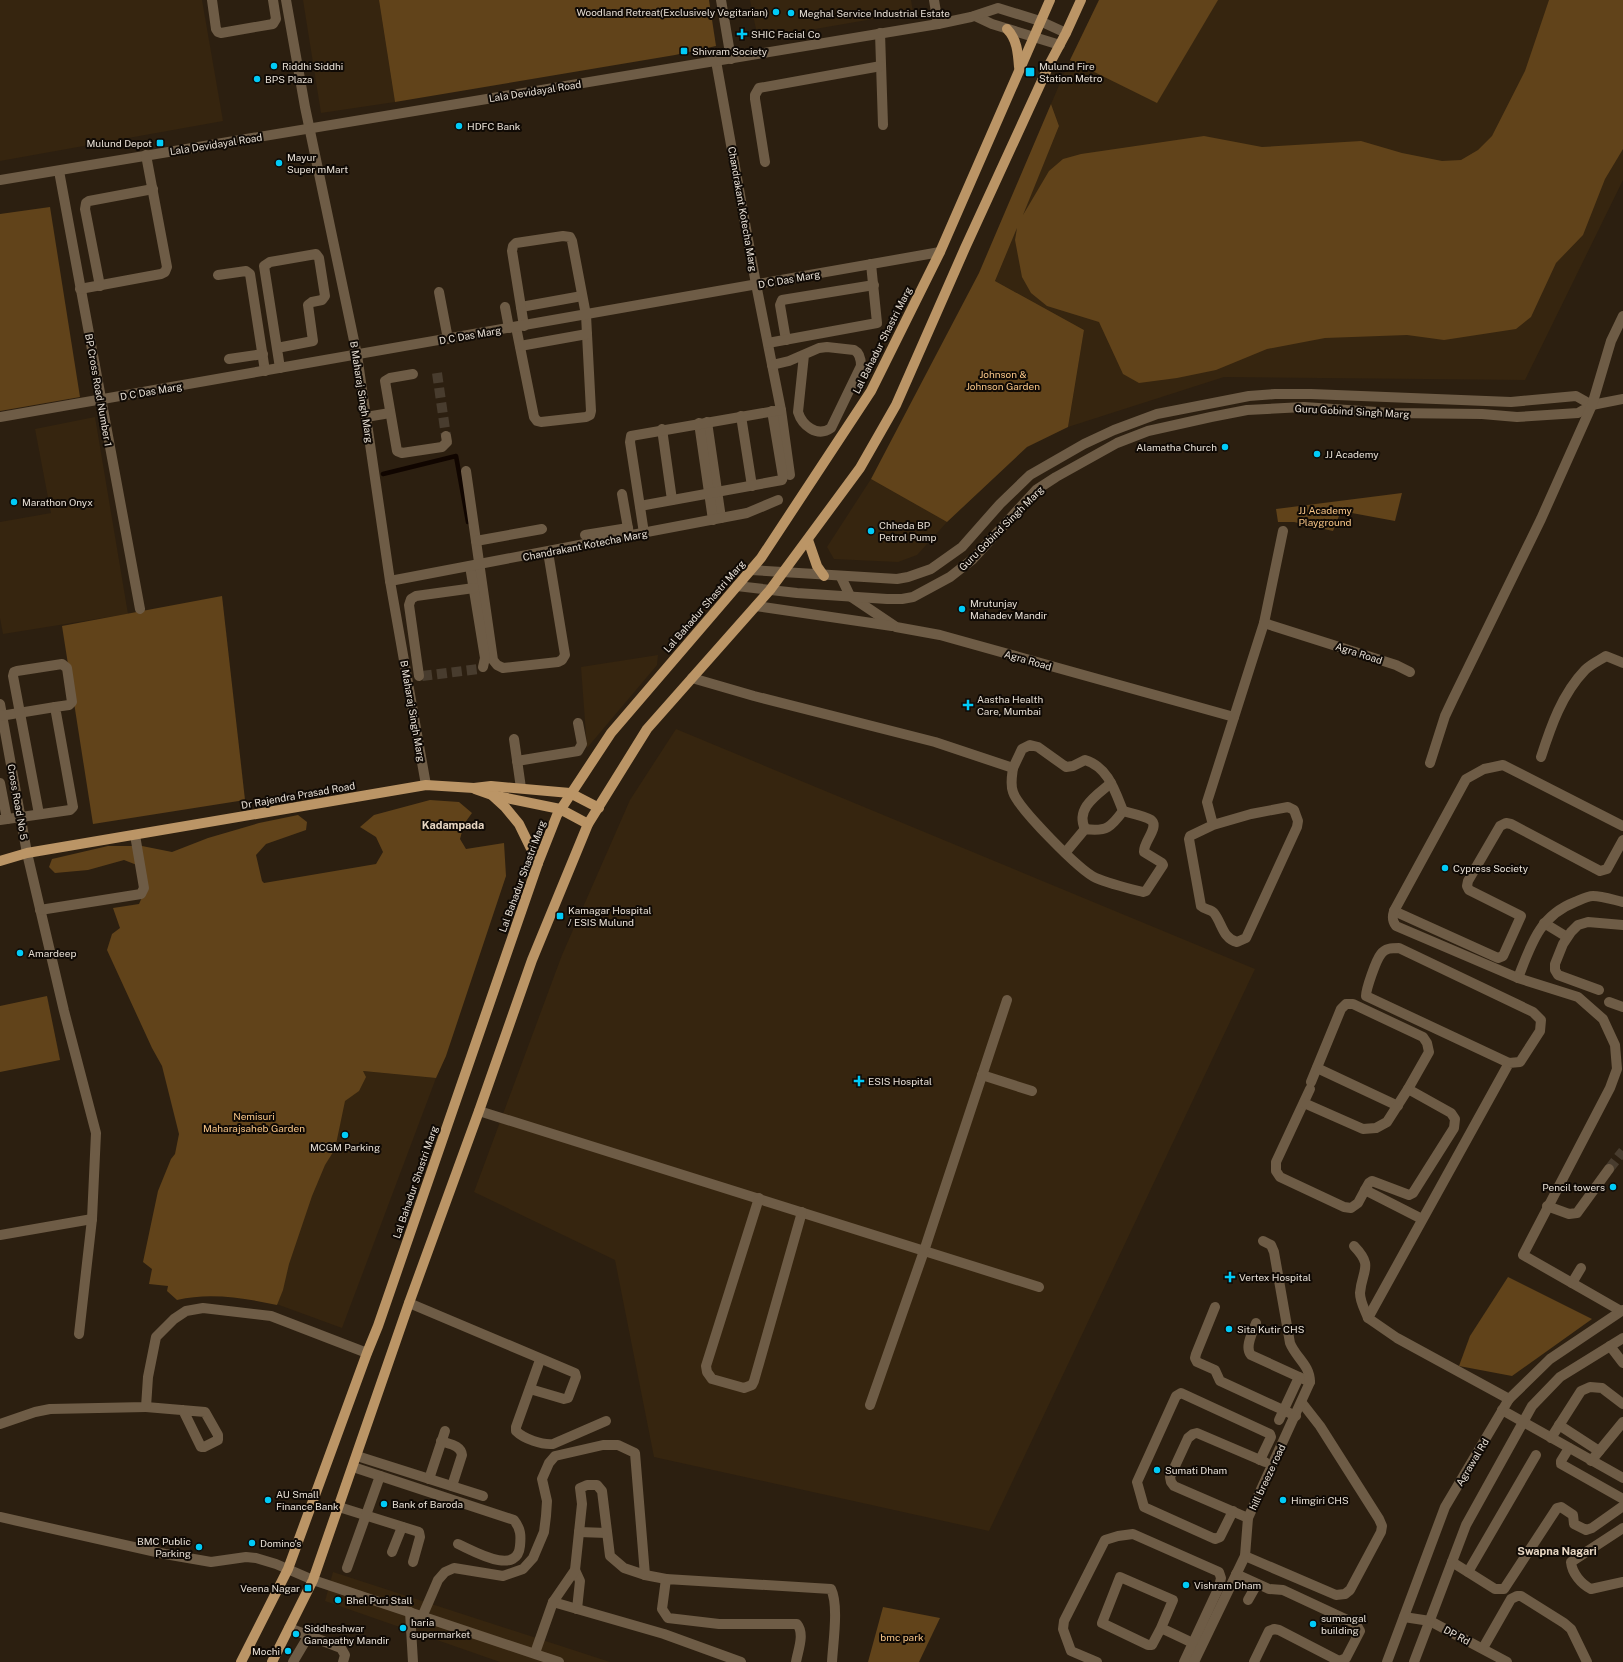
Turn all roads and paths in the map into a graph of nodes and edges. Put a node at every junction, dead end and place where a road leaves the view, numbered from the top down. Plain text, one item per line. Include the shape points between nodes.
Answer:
1 (212, 0) edge
2 (279, 0) edge
3 (721, 0) edge
4 (934, 0) edge
5 (1050, 0) edge
6 (1080, 0) edge
7 (975, 16) junction
8 (1040, 21) junction
9 (938, 24) junction
10 (1007, 29) junction
11 (880, 33) junction
12 (1066, 33) junction
13 (1033, 38) junction
14 (1060, 45) junction
15 (731, 59) junction
16 (716, 61) junction
17 (881, 66) junction
18 (1019, 71) junction
19 (883, 125) dead end
20 (310, 128) junction
21 (146, 155) junction
22 (765, 162) dead end
23 (59, 171) junction
24 (0, 180) edge
25 (153, 189) junction
26 (940, 252) junction
27 (871, 264) junction
28 (218, 275) dead end
29 (756, 284) junction
30 (874, 285) junction
31 (100, 286) junction
32 (80, 289) junction
33 (439, 292) dead end
34 (582, 296) junction
35 (505, 307) dead end
36 (521, 307) junction
37 (586, 315) junction
38 (1623, 316) edge
39 (516, 327) junction
40 (587, 334) junction
41 (448, 339) junction
42 (786, 340) junction
43 (768, 342) junction
44 (520, 346) junction
45 (277, 348) junction
46 (262, 354) junction
47 (357, 355) junction
48 (804, 355) junction
49 (229, 359) dead end
50 (772, 365) junction
51 (280, 368) junction
52 (265, 371) junction
53 (413, 374) dead end
54 (100, 400) junction
55 (1623, 400) edge
56 (1514, 402) junction
57 (1592, 405) junction
58 (777, 411) junction
59 (390, 413) junction
60 (741, 416) junction
61 (0, 417) edge
62 (366, 417) junction
63 (1514, 417) junction
64 (703, 423) junction
65 (662, 430) junction
66 (446, 436) dead end
67 (466, 471) dead end
68 (790, 475) dead end
69 (752, 486) junction
70 (713, 493) junction
71 (622, 494) dead end
72 (672, 500) junction
73 (778, 500) dead end
74 (1004, 501) junction
75 (640, 506) junction
76 (1016, 511) junction
77 (717, 519) junction
78 (542, 529) dead end
79 (1283, 531) dead end
80 (628, 532) junction
81 (644, 533) junction
82 (808, 540) junction
83 (476, 541) junction
84 (548, 552) junction
85 (475, 565) junction
86 (751, 570) junction
87 (783, 573) junction
88 (824, 576) junction
89 (841, 577) junction
90 (390, 581) junction
91 (737, 586) junction
92 (474, 588) junction
93 (770, 590) junction
94 (850, 596) junction
95 (756, 606) junction
96 (140, 609) dead end
97 (1264, 623) junction
98 (896, 627) junction
99 (1623, 663) edge
100 (483, 667) dead end
101 (1410, 672) dead end
102 (407, 678) junction
103 (692, 678) junction
104 (0, 704) edge
105 (55, 707) junction
106 (20, 713) junction
107 (1, 716) edge
108 (1234, 717) junction
109 (578, 723) dead end
110 (514, 739) dead end
111 (3, 741) edge
112 (1541, 757) dead end
113 (517, 761) junction
114 (1430, 763) dead end
115 (1012, 768) junction
116 (0, 783) edge
117 (1111, 783) junction
118 (426, 785) junction
119 (474, 788) junction
120 (521, 788) junction
121 (570, 793) junction
122 (492, 795) junction
123 (598, 808) junction
124 (560, 810) junction
125 (1123, 811) junction
126 (39, 814) junction
127 (20, 817) junction
128 (4, 820) edge
129 (588, 824) junction
130 (1213, 825) junction
131 (1623, 826) edge
132 (1086, 829) junction
133 (135, 835) junction
134 (1623, 840) edge
135 (27, 853) junction
136 (1065, 853) junction
137 (0, 861) edge
138 (538, 863) junction
139 (1623, 902) edge
140 (40, 910) junction
141 (1394, 911) junction
142 (1544, 923) junction
143 (1623, 926) edge
144 (1567, 937) junction
145 (1518, 978) junction
146 (1599, 990) dead end
147 (1007, 1000) dead end
148 (1610, 1002) dead end
149 (1623, 1007) edge
150 (1619, 1054) edge
151 (1509, 1063) junction
152 (1317, 1068) junction
153 (982, 1075) junction
154 (1408, 1089) junction
155 (1032, 1092) dead end
156 (1304, 1103) junction
157 (1398, 1106) junction
158 (479, 1111) junction
159 (1609, 1169) tunnel mouth
160 (1365, 1190) junction
161 (759, 1198) junction
162 (1548, 1206) junction
163 (802, 1212) junction
164 (92, 1219) junction
165 (1422, 1219) junction
166 (0, 1236) edge
167 (1263, 1241) dead end
168 (1354, 1246) dead end
169 (924, 1250) junction
170 (1581, 1268) dead end
171 (1572, 1283) junction
172 (1039, 1287) dead end
173 (409, 1303) junction
174 (1215, 1307) dead end
175 (1622, 1310) edge
176 (1368, 1318) junction
177 (1256, 1323) dead end
178 (79, 1334) dead end
179 (1623, 1338) edge
180 (1610, 1346) junction
181 (367, 1353) junction
182 (540, 1360) junction
183 (1623, 1363) edge
184 (1299, 1377) junction
185 (1310, 1382) junction
186 (530, 1389) junction
187 (1509, 1399) junction
188 (1302, 1403) junction
189 (1623, 1404) edge
190 (870, 1406) dead end
191 (146, 1407) junction
192 (183, 1410) dead end
193 (1283, 1410) junction
194 (1502, 1410) junction
195 (1296, 1416) junction
196 (1279, 1420) dead end
197 (606, 1421) dead end
198 (1522, 1421) junction
199 (1623, 1422) edge
200 (0, 1424) edge
201 (1559, 1425) junction
202 (445, 1432) dead end
203 (1551, 1438) junction
204 (441, 1442) junction
205 (1569, 1448) junction
206 (1599, 1451) junction
207 (1536, 1455) dead end
208 (357, 1456) junction
209 (1260, 1460) junction
210 (1591, 1461) junction
211 (1273, 1466) junction
212 (353, 1467) junction
213 (380, 1476) junction
214 (1623, 1478) edge
215 (429, 1479) junction
216 (452, 1486) junction
217 (483, 1496) dead end
218 (1623, 1499) edge
219 (339, 1506) junction
220 (1623, 1506) edge
221 (1233, 1511) junction
222 (366, 1515) junction
223 (0, 1517) edge
224 (1248, 1518) junction
225 (402, 1527) junction
226 (1623, 1528) edge
227 (579, 1532) junction
228 (607, 1533) junction
229 (458, 1544) dead end
230 (392, 1552) dead end
231 (1245, 1556) junction
232 (413, 1562) dead end
233 (1452, 1562) junction
234 (347, 1568) dead end
235 (575, 1570) junction
236 (1468, 1572) junction
237 (286, 1573) junction
238 (1236, 1574) junction
239 (645, 1575) junction
240 (666, 1579) junction
241 (1623, 1582) edge
242 (311, 1584) junction
243 (1257, 1584) junction
244 (1248, 1600) dead end
245 (554, 1602) junction
246 (577, 1609) junction
247 (410, 1612) junction
248 (422, 1617) junction
249 (1404, 1617) junction
250 (668, 1618) junction
251 (1430, 1621) junction
252 (289, 1628) junction
253 (1161, 1628) junction
254 (664, 1634) junction
255 (309, 1635) junction
256 (1197, 1645) junction
257 (1483, 1648) junction
258 (535, 1653) junction
259 (240, 1662) edge
260 (272, 1662) edge
261 (293, 1662) edge
262 (343, 1662) edge
263 (413, 1662) edge
264 (558, 1662) edge
265 (742, 1662) edge
266 (796, 1662) edge
267 (832, 1662) edge
268 (1097, 1662) edge
269 (1184, 1662) edge
270 (1194, 1662) edge
271 (1254, 1662) edge
272 (1387, 1662) edge
273 (1414, 1662) edge
274 (1507, 1662) edge
275 (1587, 1662) edge

1 - 2 street via 216,29 221,33 273,24
2 - 20 street, B Maharaj Singh Marg
3 - 15 street
4 - 9 street
5 - 8 main road, Lal Bahadur Shastri Marg
6 - 12 main road
7 - 8 street, Lala Devidayal Road via 998,8
7 - 9 street, Lala Devidayal Road
7 - 10 street
8 - 12 street, Lala Devidayal Road
8 - 13 main road, Lal Bahadur Shastri Marg
9 - 11 street, Lala Devidayal Road
10 - 13 street
10 - 18 main road via 1016,43
11 - 15 street, Lala Devidayal Road
11 - 17 street
12 - 14 main road
13 - 14 street
13 - 18 main road, Lal Bahadur Shastri Marg
14 - 82 main road via 965,248 896,405 860,468
15 - 16 street, Lala Devidayal Road
16 - 20 street, Lala Devidayal Road
16 - 29 street, Chandrakant Kotecha Marg
17 - 19 street
17 - 22 street via 759,88 755,99
18 - 26 main road, Lal Bahadur Shastri Marg
20 - 21 street, Lala Devidayal Road
20 - 47 street, B Maharaj Singh Marg
21 - 23 street, Lala Devidayal Road
21 - 25 street
23 - 24 street, Lala Devidayal Road
23 - 32 street, BP Cross Road Number 1
25 - 31 street via 167,267 165,272
25 - 31 street via 86,203
26 - 27 street, D C Das Marg
26 - 86 main road, Lal Bahadur Shastri Marg via 871,391
27 - 29 street, D C Das Marg
27 - 30 street
28 - 46 street via 246,272 250,274
29 - 37 street, D C Das Marg
29 - 43 street, Chandrakant Kotecha Marg
30 - 42 street via 877,323
30 - 42 street via 782,300 780,304
31 - 32 street
32 - 54 street, BP Cross Road Number 1
33 - 41 street
34 - 36 street
34 - 36 street via 570,237 516,243 512,251
34 - 37 street
35 - 39 street
36 - 39 street
37 - 39 street, D C Das Marg
37 - 40 street
38 - 57 street via 1611,341
39 - 41 street, D C Das Marg
39 - 44 street
40 - 44 street
40 - 44 street via 591,412 586,417 537,421 534,417
41 - 47 street, D C Das Marg
42 - 43 street
43 - 50 street, Chandrakant Kotecha Marg
45 - 45 street via 264,266 270,262 316,254 319,258 325,296 322,300 308,305 313,341
45 - 51 street
46 - 49 street
46 - 52 street
47 - 51 street, D C Das Marg
47 - 62 street, B Maharaj Singh Marg
48 - 48 street via 818,348 827,347 854,350 860,357 861,366 827,431 814,430 805,424 798,412
48 - 50 street
50 - 58 street, Chandrakant Kotecha Marg
51 - 52 street, D C Das Marg
52 - 54 street, D C Das Marg
53 - 59 street via 385,381
54 - 61 street, D C Das Marg
54 - 96 street, BP Cross Road Number 1
55 - 57 street, Guru Gobind Singh Marg
56 - 57 street, Guru Gobind Singh Marg via 1576,396
56 - 63 street
56 - 74 street, Guru Gobind Singh Marg via 1282,394 1249,396 1210,403 1157,414 1084,444 1030,475
57 - 63 street, Guru Gobind Singh Marg via 1578,412
57 - 114 street via 1541,519 1448,711
58 - 60 street
58 - 68 street, Chandrakant Kotecha Marg
58 - 69 street via 783,478 780,481
59 - 62 street
59 - 66 street via 396,448 399,452 442,447 447,442
60 - 64 street
60 - 69 street
62 - 90 street, B Maharaj Singh Marg
63 - 76 street, Guru Gobind Singh Marg via 1482,414 1391,414 1304,407 1246,410 1148,431 1117,443 1036,490
64 - 65 street
64 - 70 street
65 - 72 street
65 - 75 street via 633,434 630,438
67 - 83 street
69 - 70 street
70 - 72 street
70 - 77 street
71 - 80 street
72 - 75 street
73 - 77 street, Chandrakant Kotecha Marg via 747,513
74 - 76 street
74 - 89 street, Guru Gobind Singh Marg via 962,547 931,569 897,579
75 - 81 street
76 - 94 street, Guru Gobind Singh Marg via 973,559 950,577 913,597 902,599
77 - 81 street, Chandrakant Kotecha Marg
78 - 83 street
79 - 97 street
80 - 81 street, Chandrakant Kotecha Marg
80 - 84 street, Chandrakant Kotecha Marg via 586,537
82 - 87 main road
82 - 88 main road via 817,566
83 - 85 street
84 - 85 street, Chandrakant Kotecha Marg
84 - 85 street via 565,655 558,662 503,668 497,665 493,660
85 - 90 street, Chandrakant Kotecha Marg
85 - 92 street
86 - 87 street, Guru Gobind Singh Marg
86 - 91 main road, Lal Bahadur Shastri Marg
87 - 88 street, Guru Gobind Singh Marg
87 - 93 main road
88 - 89 street, Guru Gobind Singh Marg
89 - 94 street
90 - 102 street, B Maharaj Singh Marg
91 - 93 street, Guru Gobind Singh Marg
91 - 121 main road, Lal Bahadur Shastri Marg via 611,733
92 - 100 street via 485,658
92 - 102 street via 416,596 411,599 409,605 421,676
93 - 94 street, Guru Gobind Singh Marg
93 - 95 main road
94 - 98 street, Agra Road
95 - 98 street
95 - 103 main road
97 - 101 street, Agra Road via 1396,665
97 - 108 street
98 - 108 street, Agra Road via 940,636
99 - 112 street via 1606,656 1586,669 1571,688 1554,718
102 - 118 street, B Maharaj Singh Marg
103 - 115 street via 935,742
103 - 123 main road via 647,728
104 - 107 street, Cross Road No 5
105 - 106 street
105 - 106 street via 69,705 72,702 67,668 62,664 14,672
105 - 126 street via 72,807 70,810
106 - 107 street
106 - 126 street
107 - 111 street, Cross Road No 5
108 - 130 street via 1207,802
109 - 113 street via 582,744 578,751
110 - 113 street
111 - 127 street, Cross Road No 5
113 - 120 street
115 - 117 street via 1022,749 1030,745 1038,747 1066,767 1084,760 1088,761 1105,772
115 - 136 street via 1013,794 1042,830
116 - 128 street
117 - 125 street
117 - 132 street via 1084,809 1082,823
118 - 119 main road, Dr Rajendra Prasad Road
118 - 133 main road, Dr Rajendra Prasad Road
119 - 120 main road, Dr Rajendra Prasad Road
119 - 122 main road
120 - 121 main road, Dr Rajendra Prasad Road
121 - 123 main road, Dr Rajendra Prasad Road
121 - 124 main road, Lal Bahadur Shastri Marg
122 - 124 main road
122 - 138 main road via 519,824
123 - 129 main road
124 - 129 main road
124 - 138 main road, Lal Bahadur Shastri Marg
125 - 132 street via 1112,826 1104,829
125 - 136 street via 1151,820 1154,824 1144,852 1164,865 1146,891 1096,878
126 - 127 street
127 - 128 street
127 - 135 street, Cross Road No 5
129 - 158 main road via 532,960
130 - 130 street via 1288,807 1297,815 1296,827 1246,938 1237,942 1227,937 1214,912 1201,906 1189,839 1190,836
131 - 141 street via 1503,765 1484,769 1466,779
132 - 136 street
133 - 135 main road, Dr Rajendra Prasad Road
133 - 140 street via 144,888 141,894
134 - 141 street via 1607,869 1600,871 1511,824 1500,826 1467,886 1469,890 1522,918 1506,950 1498,958
135 - 137 main road, Dr Rajendra Prasad Road
135 - 140 street, Cross Road No 5
138 - 181 main road, Lal Bahadur Shastri Marg
139 - 142 street via 1592,896 1572,904
140 - 164 street, Cross Road No 5 via 96,1133
141 - 145 street via 1393,922 1396,926
142 - 144 street
142 - 145 street via 1534,937
143 - 144 street via 1588,922 1578,925
144 - 146 street via 1554,970 1558,975
145 - 150 street via 1578,997 1603,1019
147 - 153 street
148 - 149 street
150 - 162 street via 1610,1088
151 - 151 street via 1366,996 1366,989 1381,954 1388,949 1399,948 1533,1012 1541,1020 1540,1031 1520,1062
151 - 165 street
152 - 154 street via 1341,1009 1346,1004 1353,1004 1423,1037 1427,1043 1429,1052
152 - 156 street
152 - 157 street
153 - 155 street
153 - 169 street
154 - 157 street
154 - 160 street via 1451,1113 1455,1119 1454,1128 1413,1193 1372,1182
156 - 157 street via 1363,1129 1376,1128 1387,1122
156 - 160 street via 1276,1162 1276,1171 1280,1178 1351,1208 1358,1203
158 - 161 street
158 - 173 main road
159 - 162 street via 1577,1213 1569,1214
160 - 165 street
161 - 163 street
161 - 163 street via 706,1366 712,1379 744,1388 752,1385
162 - 171 street via 1523,1255
163 - 169 street
164 - 166 street
164 - 178 street, Cross Road No 5
165 - 176 street
167 - 185 street via 1270,1245 1274,1252 1290,1343 1310,1373
168 - 176 street via 1364,1257 1366,1264 1360,1294
169 - 172 street
169 - 190 street
170 - 171 street
171 - 175 street
173 - 182 street
173 - 208 main road
174 - 193 street via 1196,1354 1197,1362 1215,1370 1220,1381
175 - 187 street, Agrawal Rd via 1550,1359
176 - 187 street via 1397,1338
177 - 184 street via 1248,1352
179 - 180 street
180 - 183 street
180 - 198 street via 1560,1377 1532,1406
181 - 191 street via 271,1316 203,1308 186,1311 156,1337 148,1378
181 - 237 main road, Lal Bahadur Shastri Marg
182 - 186 street
182 - 186 street via 575,1373 576,1379 568,1398 564,1399
184 - 185 street
184 - 193 street
185 - 188 street, hill breeze road
186 - 197 street via 516,1426 516,1431 520,1435 546,1445 554,1444
187 - 194 street, Agrawal Rd
188 - 195 street, hill breeze road
188 - 231 street via 1320,1426 1379,1519 1381,1532 1350,1590 1345,1594 1336,1595
189 - 201 street via 1602,1388 1590,1387 1581,1391
191 - 192 street
191 - 200 street via 50,1409
193 - 195 street
193 - 196 street
194 - 198 street
194 - 249 street, Agrawal Rd via 1445,1507
195 - 211 street, hill breeze road
198 - 203 street
198 - 233 street via 1466,1525
199 - 206 street
201 - 203 street
201 - 206 street
202 - 204 street
203 - 205 street
204 - 215 street
204 - 216 street via 460,1448 462,1452
205 - 210 street
205 - 218 street via 1561,1464
206 - 210 street
207 - 236 street
208 - 212 main road
208 - 215 street
209 - 211 street
209 - 221 street via 1198,1433 1188,1438 1170,1477 1171,1482 1174,1486
209 - 221 street via 1271,1437 1270,1434 1181,1393 1176,1396 1137,1482 1144,1507 1215,1539 1220,1537
210 - 214 street
211 - 224 street, hill breeze road
212 - 213 street
212 - 219 main road
213 - 222 street
213 - 229 street via 514,1520 521,1535 520,1549 514,1558 505,1561 496,1560
215 - 216 street
216 - 217 street
219 - 222 street
219 - 242 main road
220 - 236 street via 1586,1530 1574,1524 1571,1512 1558,1508 1504,1589 1495,1589
221 - 224 street
222 - 225 street
222 - 234 street
223 - 237 street via 211,1562 256,1558
224 - 231 street, hill breeze road
225 - 230 street
225 - 232 street via 421,1534
226 - 241 street via 1571,1562 1583,1585 1591,1589
227 - 228 street
227 - 228 street via 582,1504 580,1488 597,1485 602,1491
227 - 235 street
228 - 239 street via 610,1556 624,1568
231 - 238 street, hill breeze road
233 - 236 street
233 - 251 street
235 - 245 street
235 - 246 street via 580,1580
237 - 242 street
237 - 259 main road, Lal Bahadur Shastri Marg
238 - 243 street
238 - 256 street, hill breeze road
239 - 240 street
239 - 248 street via 635,1453 618,1445 603,1445 555,1456 549,1463 542,1479 547,1501 544,1532 533,1558 523,1569 503,1576 454,1568 445,1572 438,1580
240 - 250 street via 662,1609
240 - 267 street via 831,1589 835,1605
242 - 247 street
242 - 252 main road
243 - 244 street
243 - 271 street via 1269,1589 1283,1590 1356,1624 1360,1632 1346,1658 1339,1661 1274,1629 1270,1631
245 - 246 street
245 - 258 street
246 - 254 street
247 - 248 street
247 - 263 street
248 - 258 street
249 - 251 street, DP Rd
249 - 272 street, Agrawal Rd
250 - 254 street
250 - 266 street via 719,1624 796,1624 802,1634
251 - 257 street, DP Rd
251 - 273 street
252 - 255 street
252 - 260 main road
253 - 253 street via 1152,1645 1148,1645 1102,1623 1120,1577 1172,1600
253 - 256 street
254 - 265 street
255 - 261 street
255 - 262 street via 341,1648 345,1656
256 - 268 street via 1219,1587 1219,1572 1133,1534 1118,1536 1105,1540 1064,1621 1063,1629 1071,1651
256 - 269 street
256 - 270 street, hill breeze road
257 - 274 street, DP Rd
257 - 275 street via 1512,1599 1522,1596 1571,1629
258 - 264 street

